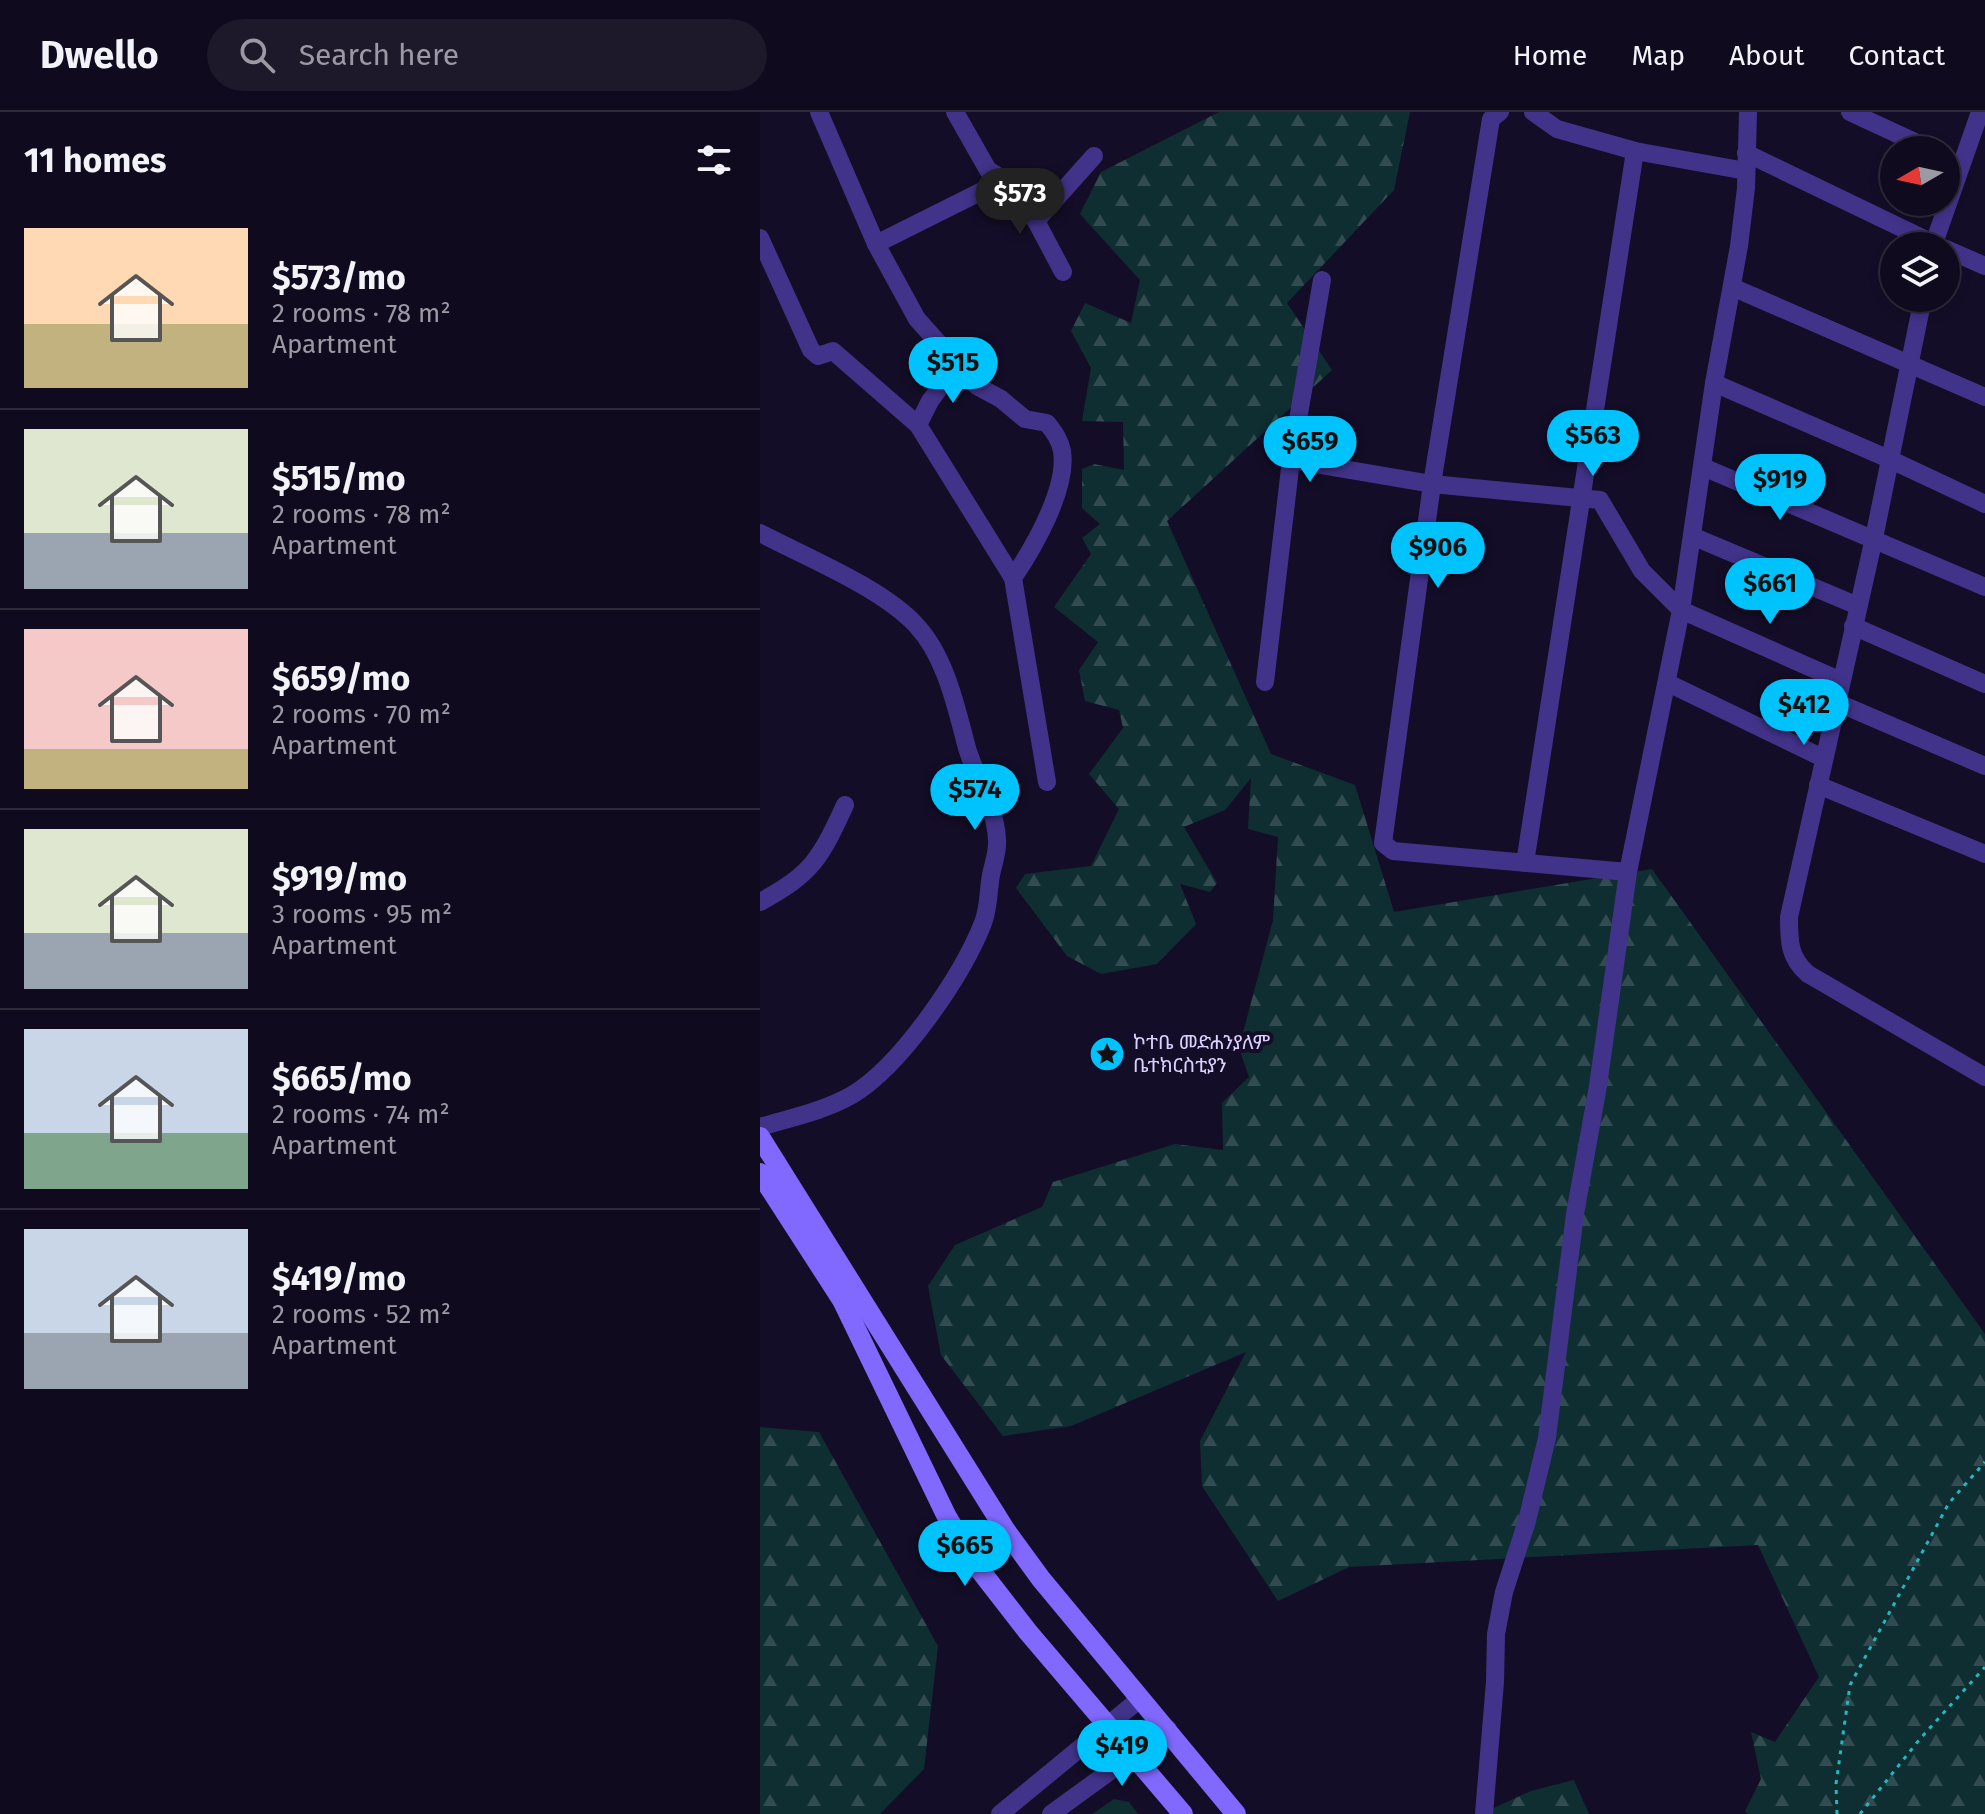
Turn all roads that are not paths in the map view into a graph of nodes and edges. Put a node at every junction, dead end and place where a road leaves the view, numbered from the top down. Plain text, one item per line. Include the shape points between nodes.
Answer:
1 (819, 112) edge
2 (955, 112) edge
3 (1500, 112) edge
4 (1533, 112) edge
5 (1748, 112) edge
6 (1850, 112) edge
7 (1980, 112) edge
8 (1902, 136) edge
9 (1635, 151) junction
10 (1094, 156) dead end
11 (1965, 156) edge
12 (1746, 162) junction
13 (1004, 180) junction
14 (1036, 221) junction
15 (1906, 232) edge
16 (1942, 232) edge
17 (760, 238) edge
18 (876, 244) junction
19 (1960, 255) edge
20 (1985, 266) edge
21 (1063, 272) dead end
22 (1322, 280) dead end
23 (1732, 287) junction
24 (1920, 312) edge
25 (1910, 364) junction
26 (956, 366) junction
27 (1714, 383) junction
28 (1985, 397) edge
29 (918, 425) junction
30 (1889, 459) junction
31 (1291, 460) junction
32 (1703, 467) junction
33 (1432, 484) junction
34 (1580, 498) junction
35 (1985, 504) edge
36 (760, 533) edge
37 (1692, 536) junction
38 (1874, 538) junction
39 (1013, 578) junction
40 (1985, 587) edge
41 (1858, 606) junction
42 (1681, 610) junction
43 (1853, 626) junction
44 (1841, 681) junction
45 (1265, 682) dead end
46 (1668, 683) junction
47 (1985, 684) edge
48 (1836, 702) junction
49 (1823, 758) junction
50 (1985, 766) edge
51 (1047, 782) dead end
52 (1818, 785) junction
53 (845, 805) dead end
54 (1985, 854) edge
55 (1525, 863) junction
56 (1628, 872) junction
57 (760, 902) edge
58 (1985, 1074) edge
59 (760, 1127) edge
60 (760, 1137) edge
61 (760, 1173) edge
62 (795, 1211) junction
63 (848, 1296) junction
64 (1141, 1698) junction
65 (1108, 1725) junction
66 (1168, 1729) junction
67 (1133, 1754) junction
68 (1000, 1814) edge
69 (1051, 1814) edge
70 (1183, 1814) edge
71 (1236, 1814) edge
72 (1484, 1814) edge

1 - 18 street
2 - 13 street via 988,170
3 - 33 street via 1491,119
4 - 9 street via 1557,129
5 - 12 street
6 - 8 street
7 - 11 street
9 - 12 street
9 - 34 street
10 - 14 street
11 - 16 street
12 - 15 street
12 - 23 street
13 - 14 street
13 - 18 street
14 - 21 street
17 - 29 street via 811,350 818,356 833,351
18 - 26 street via 917,319
19 - 20 street
22 - 31 street
23 - 25 street
23 - 27 street
24 - 25 street
25 - 28 street
25 - 30 street
26 - 29 street
26 - 39 street via 1025,419 1047,423 1063,454 1058,489
27 - 30 street
27 - 32 street
29 - 39 street
30 - 35 street
30 - 38 street
31 - 33 street
31 - 45 street
32 - 37 street
32 - 38 street
33 - 34 street
33 - 55 street via 1383,843 1393,851
34 - 42 street via 1600,500 1642,571
34 - 55 street
36 - 59 street via 887,600 918,627 939,661 997,843 983,923 946,993 908,1042 851,1095
37 - 41 street
37 - 42 street
38 - 40 street
38 - 41 street
39 - 51 street
41 - 43 street
42 - 44 street
42 - 46 street
43 - 44 street
43 - 47 street
44 - 48 street
46 - 49 street
46 - 56 street
48 - 49 street
48 - 50 street
49 - 52 street
52 - 54 street
52 - 58 street via 1789,917 1789,944 1796,963
53 - 57 street via 822,854 804,875
55 - 56 street
56 - 72 street via 1575,1214 1547,1438 1496,1634
60 - 62 main road
61 - 62 main road
62 - 63 main road
63 - 64 main road via 1006,1531
63 - 65 main road via 947,1517 976,1565
64 - 65 street
64 - 66 main road
65 - 67 main road
65 - 68 street
66 - 67 street
66 - 71 main road
67 - 69 street
67 - 70 main road

